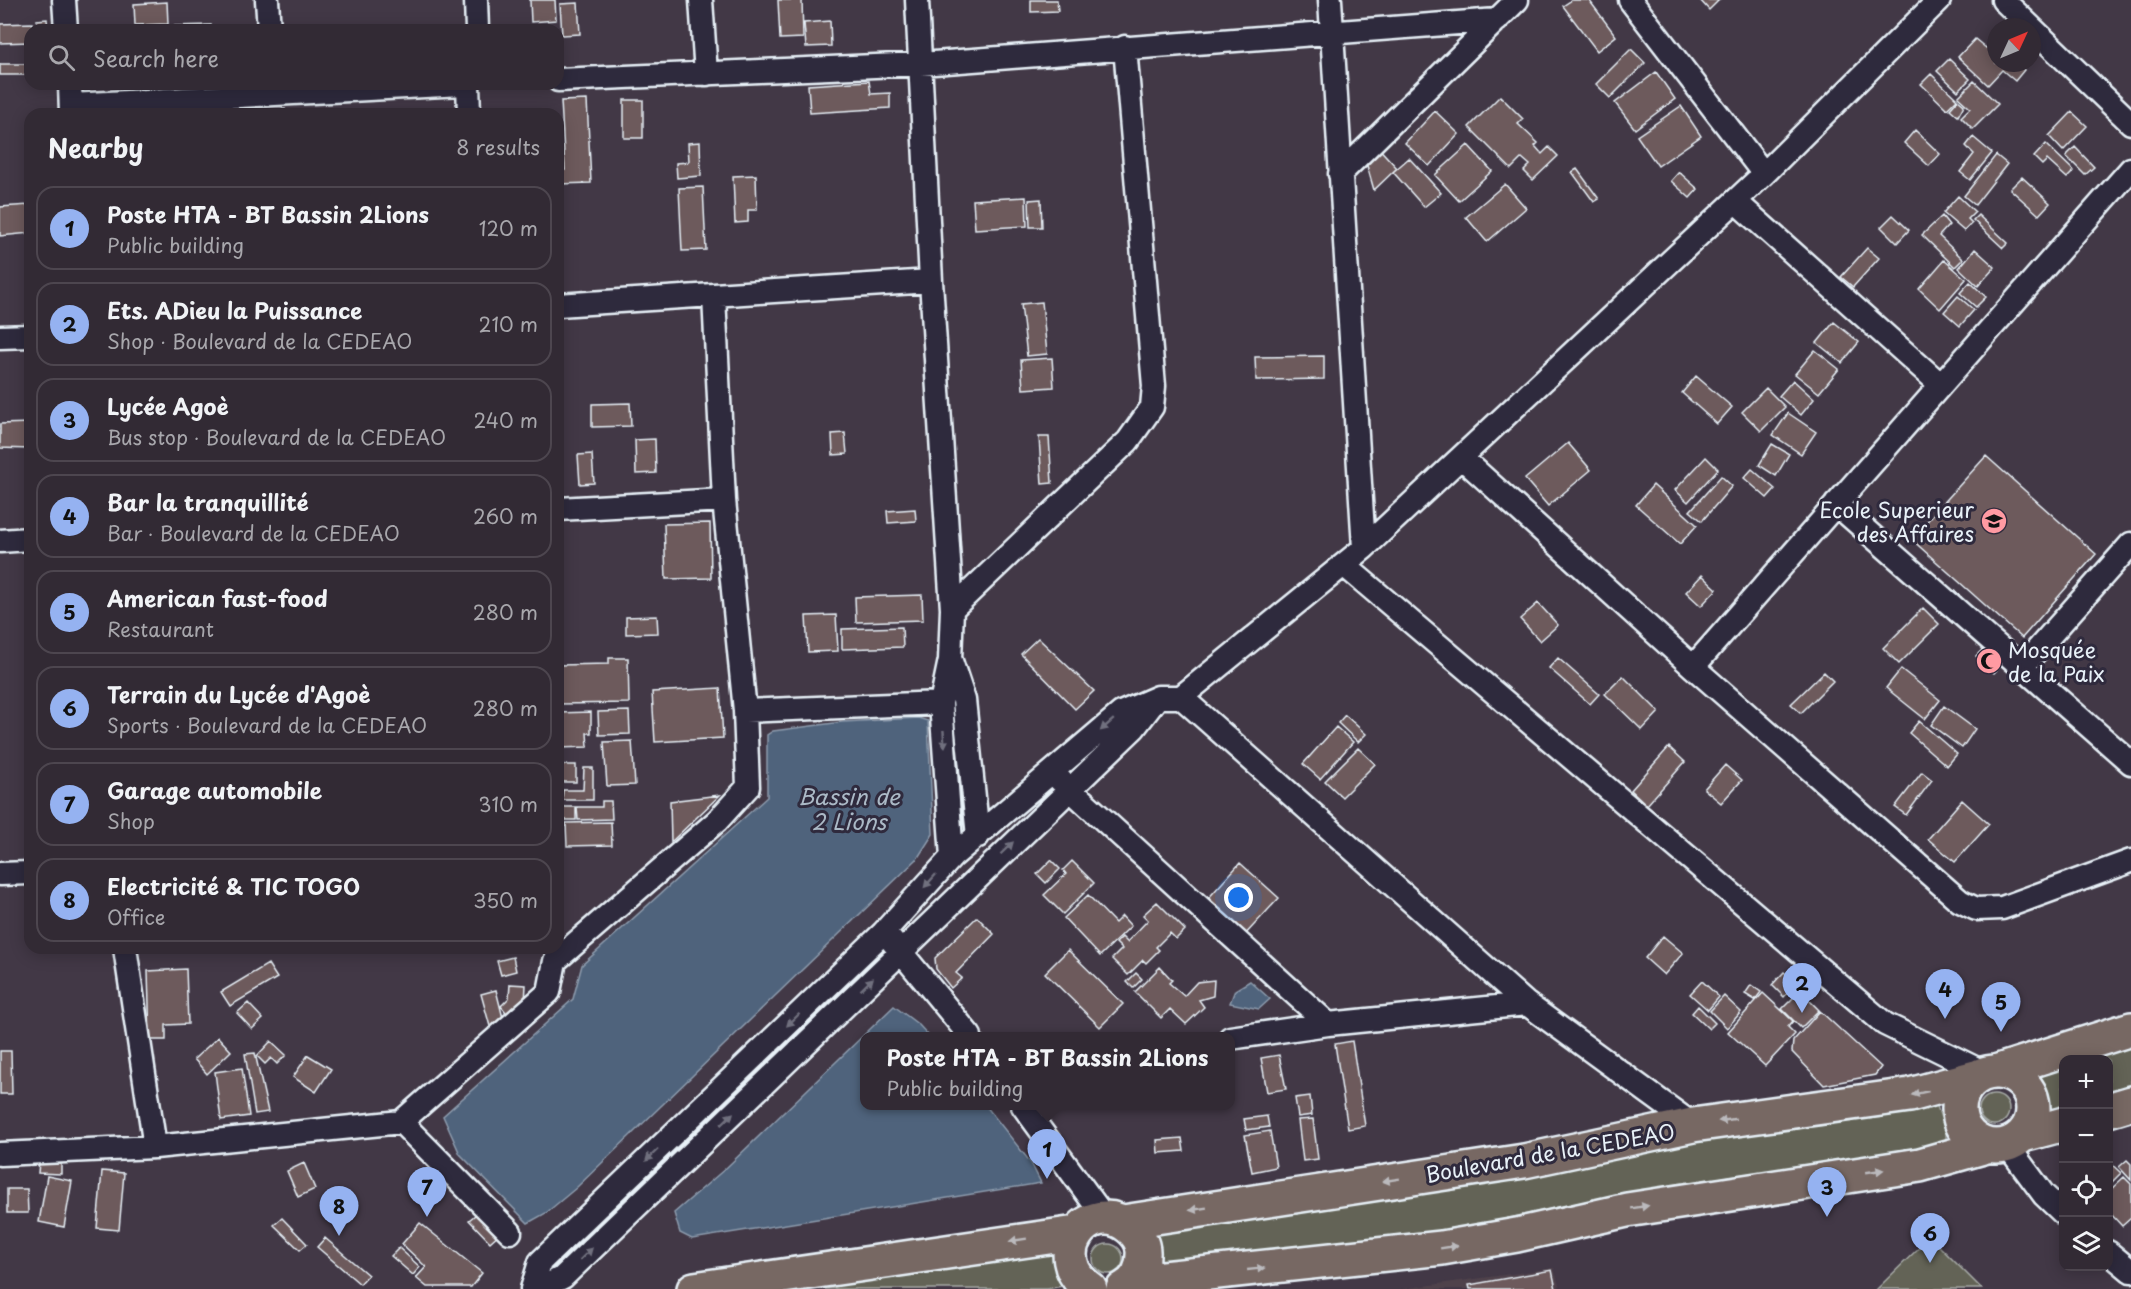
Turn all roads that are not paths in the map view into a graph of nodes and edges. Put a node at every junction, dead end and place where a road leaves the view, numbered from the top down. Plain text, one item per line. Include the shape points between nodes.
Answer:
1 (64, 0) edge
2 (267, 0) edge
3 (476, 0) edge
4 (701, 0) edge
5 (917, 0) edge
6 (1330, 0) edge
7 (1516, 0) edge
8 (1630, 0) edge
9 (1939, 0) edge
10 (2003, 0) edge
11 (2022, 18) edge
12 (1497, 20) junction
13 (66, 24) edge
14 (269, 24) edge
15 (477, 24) edge
16 (1331, 33) junction
17 (2041, 36) edge
18 (1125, 47) junction
19 (921, 64) junction
20 (706, 74) junction
21 (564, 80) edge
22 (255, 90) edge
23 (468, 90) edge
24 (71, 101) edge
25 (469, 108) edge
26 (2131, 123) edge
27 (2131, 169) edge
28 (1340, 174) junction
29 (1764, 174) junction
30 (1735, 201) junction
31 (931, 281) junction
32 (714, 296) junction
33 (564, 305) edge
34 (24, 336) edge
35 (0, 337) edge
36 (1941, 385) junction
37 (1462, 458) junction
38 (724, 500) junction
39 (1836, 504) junction
40 (564, 508) edge
41 (24, 539) edge
42 (0, 541) edge
43 (2131, 544) edge
44 (1364, 548) junction
45 (1344, 565) junction
46 (952, 609) junction
47 (950, 660) junction
48 (1692, 667) junction
49 (2022, 667) junction
50 (1158, 697) junction
51 (1181, 697) junction
52 (941, 703) junction
53 (744, 711) junction
54 (2131, 763) edge
55 (1052, 772) junction
56 (1069, 789) junction
57 (978, 836) junction
58 (952, 857) junction
59 (2131, 861) edge
60 (24, 873) edge
61 (0, 874) edge
62 (884, 933) junction
63 (564, 946) edge
64 (902, 951) junction
65 (126, 954) edge
66 (553, 955) edge
67 (1527, 1004) junction
68 (1328, 1024) junction
69 (2131, 1029) edge
70 (967, 1032) edge
71 (1235, 1037) edge
72 (1986, 1074) junction
73 (2131, 1103) edge
74 (2112, 1109) edge
75 (1026, 1110) edge
76 (401, 1122) junction
77 (1693, 1125) junction
78 (2059, 1126) edge
79 (2006, 1142) junction
80 (155, 1147) junction
81 (0, 1154) edge
82 (2059, 1209) edge
83 (1114, 1220) junction
84 (510, 1232) dead end
85 (1076, 1233) junction
86 (2113, 1255) edge
87 (2131, 1271) edge
88 (1129, 1286) edge
89 (532, 1289) edge
90 (540, 1289) edge
91 (694, 1289) edge
92 (1090, 1289) edge

1 - 13 street
2 - 14 street
3 - 15 street
4 - 20 street
5 - 19 street
6 - 16 street
7 - 12 street
8 - 29 street
9 - 29 street
10 - 11 street
12 - 16 street
12 - 28 street
16 - 18 street
16 - 28 street
17 - 26 street
18 - 19 street
18 - 46 street via 1154,386 1152,407 1128,441
19 - 20 street
19 - 31 street
20 - 21 street
22 - 24 street
23 - 25 street
27 - 36 street
28 - 44 street
29 - 30 street
30 - 36 street
30 - 37 street
31 - 32 street
31 - 46 street
32 - 33 street
32 - 38 street
34 - 35 street
36 - 39 street
37 - 44 street
37 - 48 street
38 - 40 street
38 - 53 street
39 - 48 street
39 - 49 street
41 - 42 street
43 - 49 street
44 - 45 street
45 - 51 street
45 - 72 street via 1885,1024
46 - 47 street
47 - 52 street
47 - 57 street via 964,700
48 - 59 street via 1943,888 1976,909 2002,908
49 - 54 street
50 - 51 street
50 -> 55 street via 1120,713
50 - 56 street via 1134,728
51 - 67 street
52 - 53 street
52 -> 58 street
53 - 63 street via 748,787 717,820
55 - 56 street
55 - 57 street
64 -> 56 street
56 - 68 street
57 - 58 street
58 -> 62 street
60 - 61 street
62 - 64 street
62 -> 89 street via 540,1262
64 - 70 street
90 -> 64 street via 563,1277
65 - 80 street
66 - 76 street via 549,992
67 - 68 street
67 - 77 street
68 - 71 street
69 - 72 main road, Boulevard de la CEDEAO
72 -> 77 main road, Boulevard de la CEDEAO via 1910,1095
72 - 79 main road via 2014,1076 2028,1090 2034,1108 2033,1118
72 - 79 main road via 1969,1083 1959,1100 1960,1120 1970,1136
73 - 74 main road
75 - 83 street
76 - 80 street
76 - 84 street
77 -> 83 main road, Boulevard de la CEDEAO via 1524,1161
78 - 79 main road
79 - 82 street
88 -> 79 main road via 1442,1248 1627,1210 1920,1165
80 - 81 street
83 - 85 main road, Boulevard de la CEDEAO via 1089,1222
83 - 88 main road via 1136,1233 1144,1248 1143,1266
85 -> 91 main road
85 - 92 main road via 1069,1249 1070,1266 1078,1281
86 - 87 street

